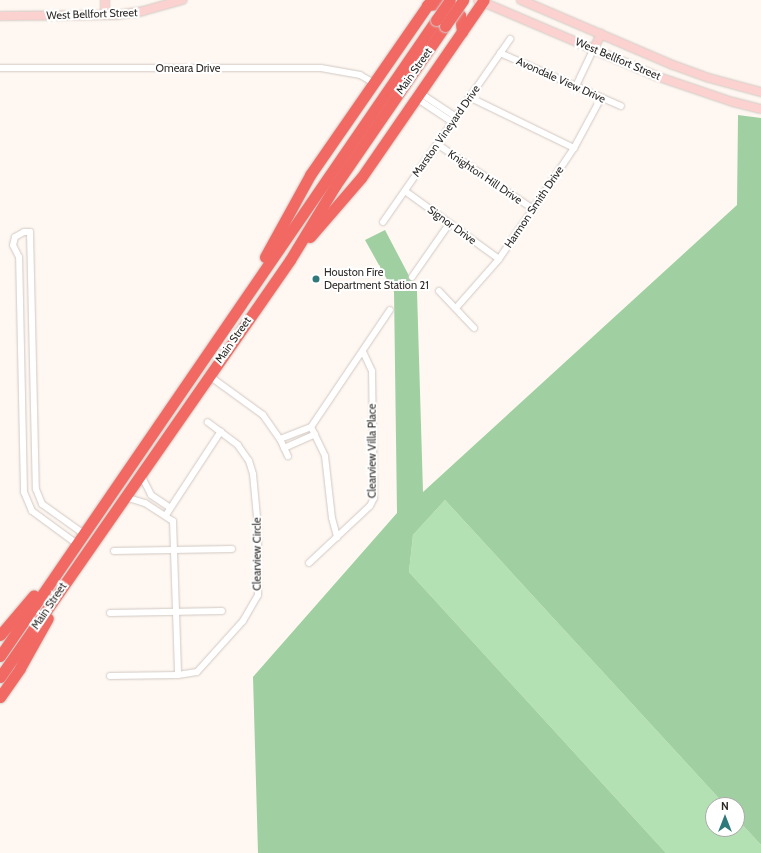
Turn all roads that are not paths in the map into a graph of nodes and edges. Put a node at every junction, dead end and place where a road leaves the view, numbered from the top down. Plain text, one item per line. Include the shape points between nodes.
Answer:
1 (105, 0) edge
2 (182, 0) edge
3 (450, 0) edge
4 (463, 0) edge
5 (521, 0) edge
6 (481, 1) edge
7 (429, 3) edge
8 (105, 15) junction
9 (0, 16) edge
10 (441, 23) junction
11 (462, 32) junction
12 (601, 34) junction
13 (510, 39) dead end
14 (594, 48) junction
15 (500, 53) junction
16 (0, 68) edge
17 (709, 78) junction
18 (374, 83) junction
19 (576, 86) junction
20 (761, 92) edge
21 (703, 93) junction
22 (418, 96) junction
23 (470, 97) junction
24 (602, 98) junction
25 (621, 106) dead end
26 (761, 109) edge
27 (454, 120) junction
28 (437, 144) junction
29 (574, 148) junction
30 (405, 191) junction
31 (534, 209) junction
32 (383, 222) dead end
33 (449, 224) junction
34 (499, 259) junction
35 (290, 260) junction
36 (19, 273) junction
37 (31, 273) junction
38 (412, 277) dead end
39 (439, 292) dead end
40 (456, 308) junction
41 (390, 310) dead end
42 (230, 321) junction
43 (474, 328) dead end
44 (363, 352) junction
45 (22, 365) junction
46 (33, 365) junction
47 (208, 375) junction
48 (208, 422) dead end
49 (311, 427) junction
50 (221, 431) junction
51 (315, 434) junction
52 (280, 439) junction
53 (284, 448) junction
54 (288, 456) dead end
55 (24, 471) junction
56 (35, 471) junction
57 (141, 475) junction
58 (125, 497) junction
59 (155, 498) junction
60 (151, 506) junction
61 (170, 508) junction
62 (166, 515) junction
63 (84, 534) junction
64 (337, 537) junction
65 (77, 544) junction
66 (232, 549) dead end
67 (176, 550) junction
68 (114, 551) dead end
69 (85, 553) junction
70 (68, 557) junction
71 (309, 563) dead end
72 (222, 611) dead end
73 (177, 612) junction
74 (110, 613) dead end
75 (0, 635) edge
76 (0, 656) edge
77 (178, 675) junction
78 (110, 676) dead end
79 (0, 677) edge
80 (0, 697) edge

1 - 8 main road
2 - 8 main road, West Bellfort Street via 143,12
3 - 10 highway, Main Street, bridge
4 - 10 highway, Main Street, bridge
5 - 12 main road, West Bellfort Street
6 - 11 highway
6 - 14 main road, West Bellfort Street
7 - 11 highway via 443,4 460,15
7 - 18 highway
8 - 9 main road, West Bellfort Street
10 - 35 highway, Main Street
10 - 42 highway, Main Street
11 - 22 highway
12 - 14 main road
12 - 17 main road, West Bellfort Street
13 - 15 street, Marston Vineyard Drive
14 - 19 street
14 - 21 main road, West Bellfort Street via 656,76
15 - 19 street, Avondale View Drive
15 - 23 street, Marston Vineyard Drive
16 - 18 street, Omeara Drive via 321,68 359,75
17 - 20 main road, West Bellfort Street
17 - 21 main road
18 - 42 highway via 310,175
19 - 24 street, Avondale View Drive
21 - 26 main road, West Bellfort Street
22 - 27 street
22 - 35 highway via 361,178
23 - 27 street, Marston Vineyard Drive
23 - 29 street
24 - 25 street, Avondale View Drive
24 - 29 street, Harmon Smith Drive
27 - 28 street, Marston Vineyard Drive
28 - 30 street, Marston Vineyard Drive
28 - 31 street, Knighton Hill Drive
29 - 31 street, Harmon Smith Drive
30 - 32 street, Marston Vineyard Drive
30 - 33 street, Signor Drive
31 - 34 street, Harmon Smith Drive
33 - 34 street, Signor Drive
33 - 38 street
34 - 40 street, Harmon Smith Drive
35 - 47 highway, Main Street
36 - 37 street
36 - 37 street via 14,240 20,233 30,232
36 - 45 street
37 - 46 street
39 - 40 street
40 - 43 street
41 - 44 street
42 - 63 highway, Main Street
44 - 49 street
44 - 64 street, Clearview Villa Place via 372,371 374,498 370,506
45 - 46 street
45 - 55 street
46 - 56 street
47 - 52 street via 255,408
47 - 57 highway, Main Street
48 - 50 street, Clearview Circle
49 - 51 street
49 - 52 street
50 - 61 street
50 - 77 street, Clearview Circle via 244,452 253,474 259,586 251,609 238,626 196,672
51 - 53 street
51 - 64 street via 325,456 332,518
52 - 53 street
53 - 54 street
55 - 56 street
55 - 65 street via 24,492 32,511
56 - 63 street via 36,489 42,504
57 - 58 highway, Main Street
57 - 59 street
58 - 60 street
58 - 69 highway, Main Street
59 - 60 street
59 - 61 street
60 - 62 street
61 - 62 street
62 - 67 street via 173,521
63 - 65 highway, Main Street
64 - 71 street, Clearview Villa Place
65 - 70 highway, Main Street
66 - 67 street
67 - 68 street
67 - 73 street
69 - 79 highway, Main Street
69 - 80 highway via 20,668
70 - 75 highway
70 - 76 highway, Main Street
72 - 73 street
73 - 74 street
73 - 77 street
77 - 78 street, Clearview Circle

